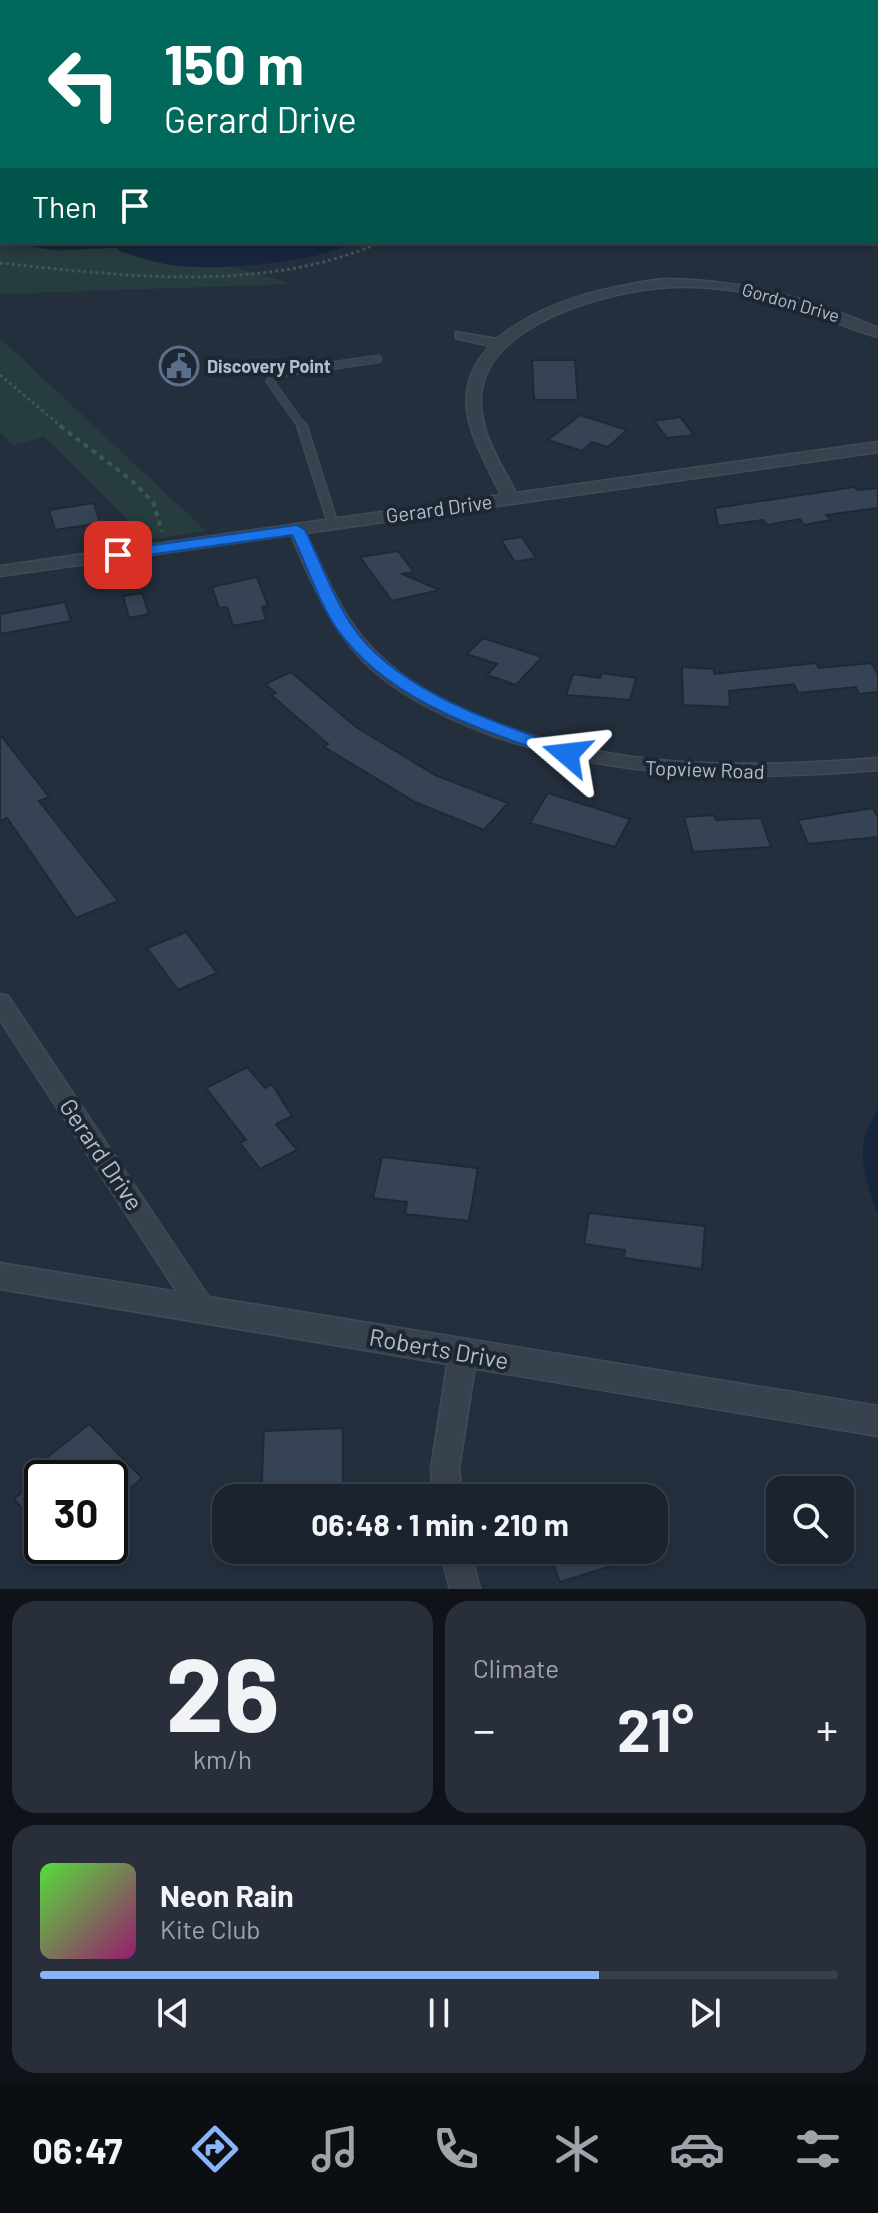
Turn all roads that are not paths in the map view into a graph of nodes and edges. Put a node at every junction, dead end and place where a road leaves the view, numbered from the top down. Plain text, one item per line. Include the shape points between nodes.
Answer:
1 (878, 333) edge
2 (461, 335) dead end
3 (499, 344) junction
4 (378, 359) dead end
5 (878, 447) edge
6 (510, 498) junction
7 (333, 524) junction
8 (297, 530) junction
9 (0, 571) edge
10 (878, 764) edge
11 (0, 1002) edge
12 (0, 1276) edge
13 (201, 1307) junction
14 (463, 1353) junction
15 (878, 1421) edge
16 (447, 1484) edge
17 (459, 1564) edge
18 (465, 1589) edge

1 - 3 street, Gordon Drive via 754,288 660,282 574,303
2 - 3 street
3 - 6 street, Gordon Drive via 482,367 473,401 481,434
4 - 7 lane via 280,373 270,381 302,426
5 - 6 street, Gerard Drive
6 - 7 street, Gerard Drive
7 - 8 street, Gerard Drive
8 - 9 street, Gerard Drive
8 - 10 street, Topview Road via 343,626 369,657 452,712 507,735 567,754 698,773
11 - 13 street, Gerard Drive
12 - 13 street, Roberts Drive
13 - 14 street, Roberts Drive
14 - 15 street, Roberts Drive
14 - 16 street
17 - 18 street

